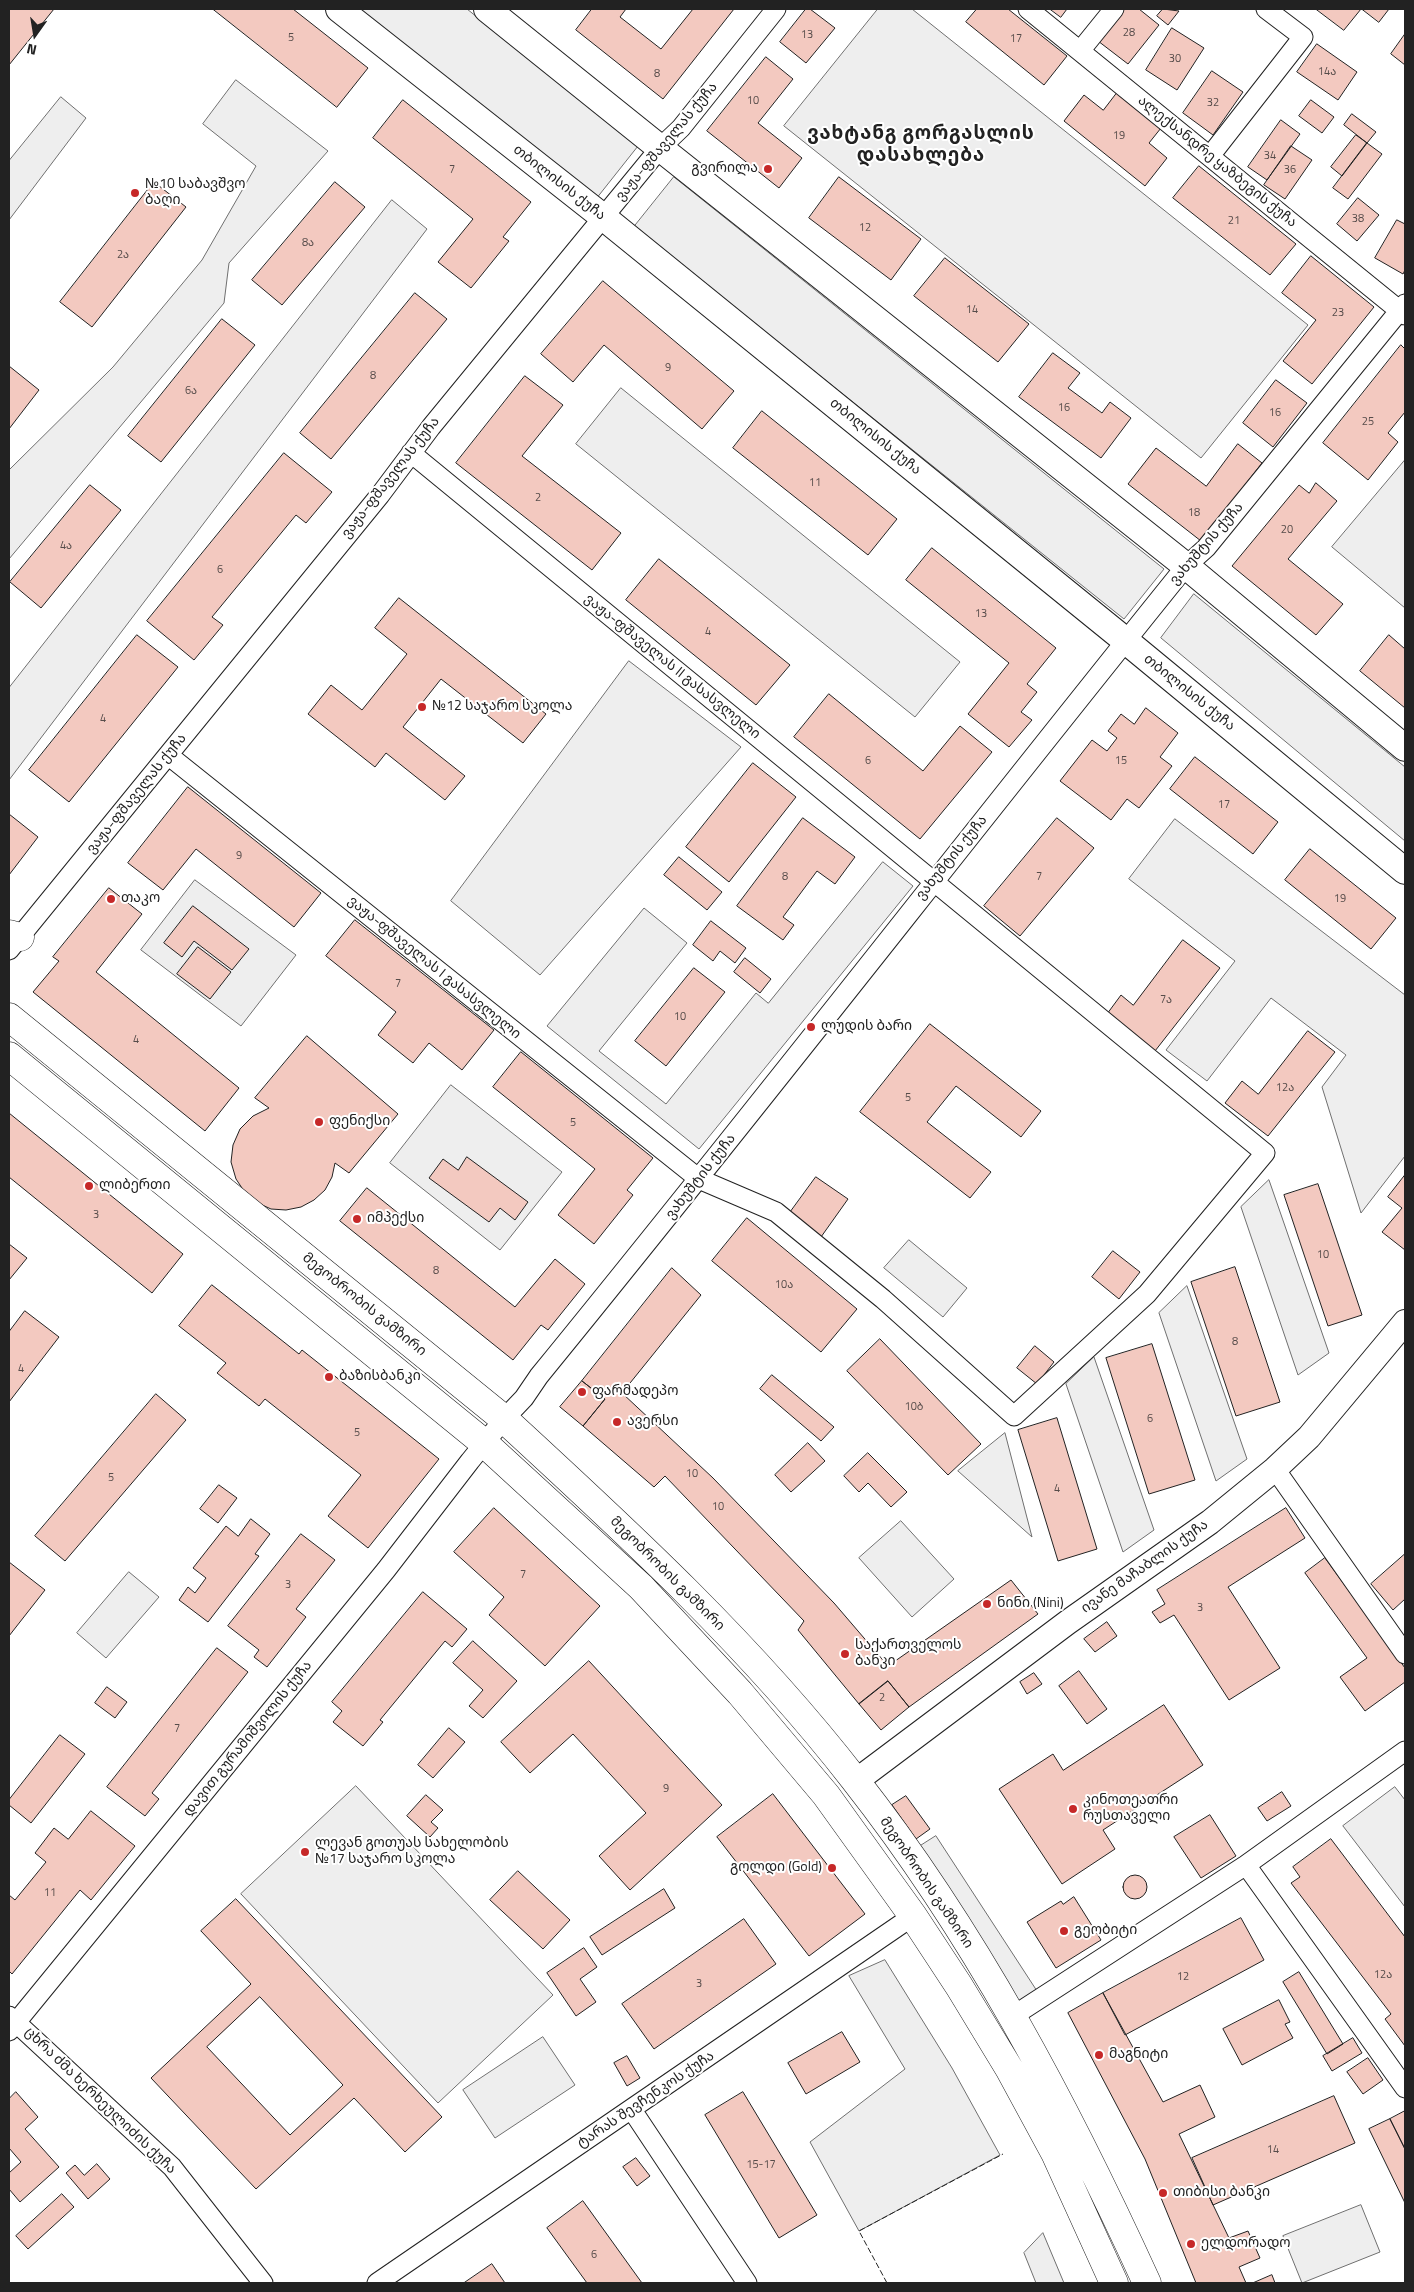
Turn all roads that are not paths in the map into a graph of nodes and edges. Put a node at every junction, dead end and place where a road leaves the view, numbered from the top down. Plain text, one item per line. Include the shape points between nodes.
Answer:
1 (339, 9) edge
2 (487, 9) edge
3 (776, 9) edge
4 (1028, 9) edge
5 (1114, 9) edge
6 (1266, 9) edge
7 (1080, 51) junction
8 (660, 148) junction
9 (1210, 156) junction
10 (603, 217) junction
11 (1403, 309) edge
12 (411, 453) junction
13 (1186, 566) junction
14 (1126, 641) junction
15 (1405, 748) edge
16 (168, 755) junction
17 (1405, 871) edge
18 (934, 880) junction
19 (12, 940) edge
20 (9, 1017) edge
21 (9, 1056) edge
22 (699, 1180) junction
23 (1405, 1322) edge
24 (504, 1418) junction
25 (484, 1443) junction
26 (1275, 1469) junction
27 (1405, 1654) edge
28 (1405, 1751) edge
29 (856, 1781) junction
30 (1246, 1865) junction
31 (913, 1916) junction
32 (1014, 2016) junction
33 (11, 2023) edge
34 (1405, 2088) edge
35 (632, 2110) junction
36 (262, 2283) edge
37 (377, 2283) edge
38 (747, 2283) edge
39 (1114, 2283) edge
40 (1147, 2283) edge

1 - 10 main road, თბილისის ქუჩა
2 - 8 main road
3 - 8 street, ვაჟა-ფშაველას ქუჩა via 681,128
4 - 7 street, ალექსანდრე ყაზბეგის ქუჩა
5 - 7 street
6 - 9 street via 1303,37
7 - 9 street, ალექსანდრე ყაზბეგის ქუჩა
8 - 10 street, ვაჟა-ფშაველას ქუჩა
8 - 13 main road
9 - 11 street, ალექსანდრე ყაზბეგის ქუჩა
10 - 12 street, ვაჟა-ფშაველას ქუჩა
10 - 14 main road, თბილისის ქუჩა
11 - 13 street, ვახუშტის ქუჩა via 1206,548
12 - 16 street, ვაჟა-ფშაველას ქუჩა
12 - 18 street, ვაჟა-ფშაველას II გასასვლელი
13 - 14 street, ვახუშტის ქუჩა
13 - 15 main road
14 - 17 main road, თბილისის ქუჩა
14 - 18 street, ვახუშტის ქუჩა
16 - 19 street, ვაჟა-ფშაველას ქუჩა
16 - 22 street, ვაჟა-ფშაველას I გასასვლელი
18 - 22 street, ვახუშტის ქუჩა
18 - 22 street, ვაჟა-ფშაველას II გასასვლელი via 1265,1153 1146,1294 1014,1416 883,1299 776,1212
20 - 24 main road, მეგობრობის გამზირი
21 - 25 main road, მეგობრობის გამზირი
22 - 24 street, ვახუშტის ქუჩა via 524,1398
23 - 26 street, ივანე მაჩაბლის ქუჩა via 1309,1437
24 - 25 street, ვახუშტის ქუჩა
24 - 29 main road, მეგობრობის გამზირი via 679,1583 784,1695
25 - 31 main road, მეგობრობის გამზირი via 641,1587 740,1693 826,1795
25 - 33 street, დავით გურამიშვილის ქუჩა via 386,1570
26 - 27 street
26 - 29 street, ივანე მაჩაბლის ქუჩა via 1210,1522 1068,1622
28 - 30 street
29 - 32 main road, მეგობრობის გამზირი via 936,1892
30 - 32 street
30 - 34 street
31 - 35 street, ტარას შევჩენკოს ქუჩა
31 - 39 main road, მეგობრობის გამზირი via 964,1994 1056,2153
32 - 40 main road, მეგობრობის გამზირი via 1072,2126
33 - 36 street, ცხრა ძმა ხერხეულიძის ქუჩა via 172,2167
35 - 37 street, ტარას შევჩენკოს ქუჩა
35 - 38 street

